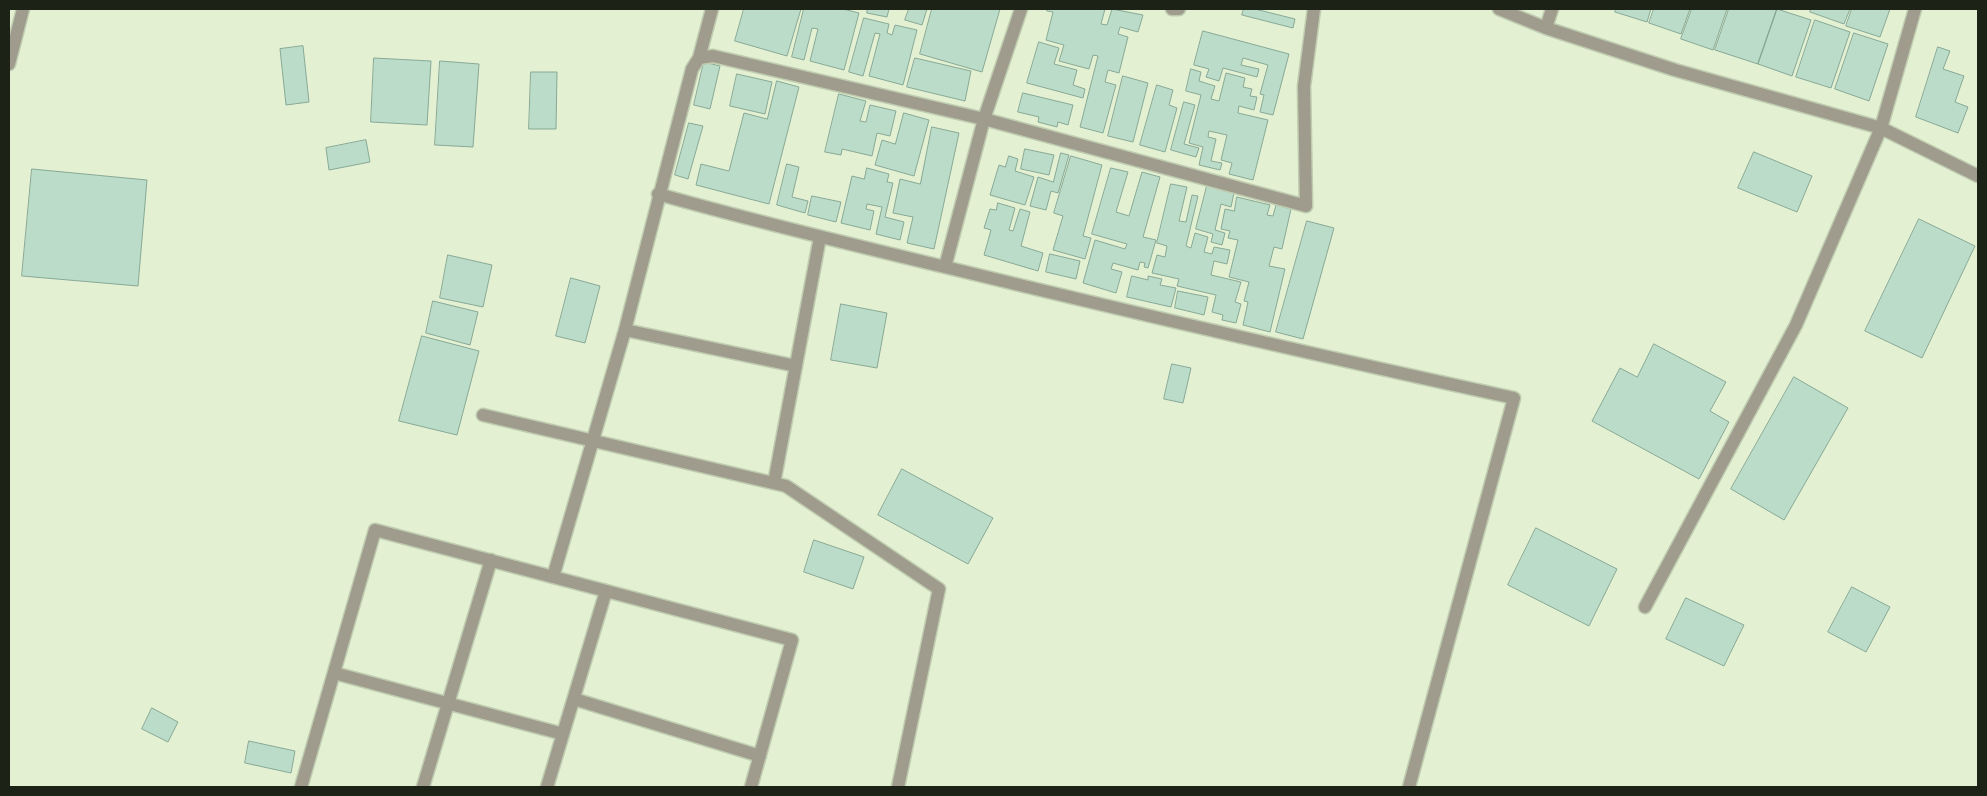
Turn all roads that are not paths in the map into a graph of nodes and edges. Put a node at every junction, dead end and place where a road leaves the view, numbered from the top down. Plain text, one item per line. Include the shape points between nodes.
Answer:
1 (23, 9) edge
2 (712, 9) edge
3 (1021, 9) edge
4 (1172, 9) edge
5 (1179, 9) edge
6 (1314, 9) edge
7 (1499, 9) edge
8 (1552, 9) edge
9 (1915, 9) edge
10 (1546, 28) junction
11 (699, 58) junction
12 (9, 64) edge
13 (984, 119) junction
14 (1881, 128) junction
15 (1978, 176) edge
16 (658, 194) junction
17 (820, 237) junction
18 (945, 267) junction
19 (625, 330) junction
20 (796, 366) junction
21 (483, 415) dead end
22 (592, 441) junction
23 (774, 483) junction
24 (491, 560) junction
25 (553, 577) junction
26 (606, 591) junction
27 (1644, 607) dead end
28 (334, 673) junction
29 (574, 699) junction
30 (448, 703) junction
31 (563, 734) junction
32 (760, 756) junction
33 (301, 787) edge
34 (423, 787) edge
35 (547, 787) edge
36 (751, 787) edge
37 (898, 787) edge
38 (1409, 787) edge

1 - 12 street
2 - 11 street
3 - 13 street
4 - 5 street
6 - 13 street via 1304,86 1306,206
7 - 10 street
8 - 10 street
9 - 14 street
10 - 14 street via 1675,70
11 - 13 street via 713,56
11 - 16 street via 692,69
13 - 18 street
14 - 15 street
14 - 27 street via 1796,325
16 - 17 street
16 - 19 street
17 - 18 street
17 - 20 street
18 - 38 street via 1289,350 1514,398
19 - 20 street
19 - 22 street
20 - 23 street
21 - 22 street
22 - 23 street
22 - 25 street
23 - 37 street via 786,486 939,590
24 - 25 street
24 - 28 street via 375,530
24 - 30 street
25 - 26 street
26 - 29 street
26 - 32 street via 792,640
28 - 30 street
28 - 33 street
29 - 31 street
29 - 32 street
30 - 31 street
30 - 34 street
31 - 35 street
32 - 36 street

